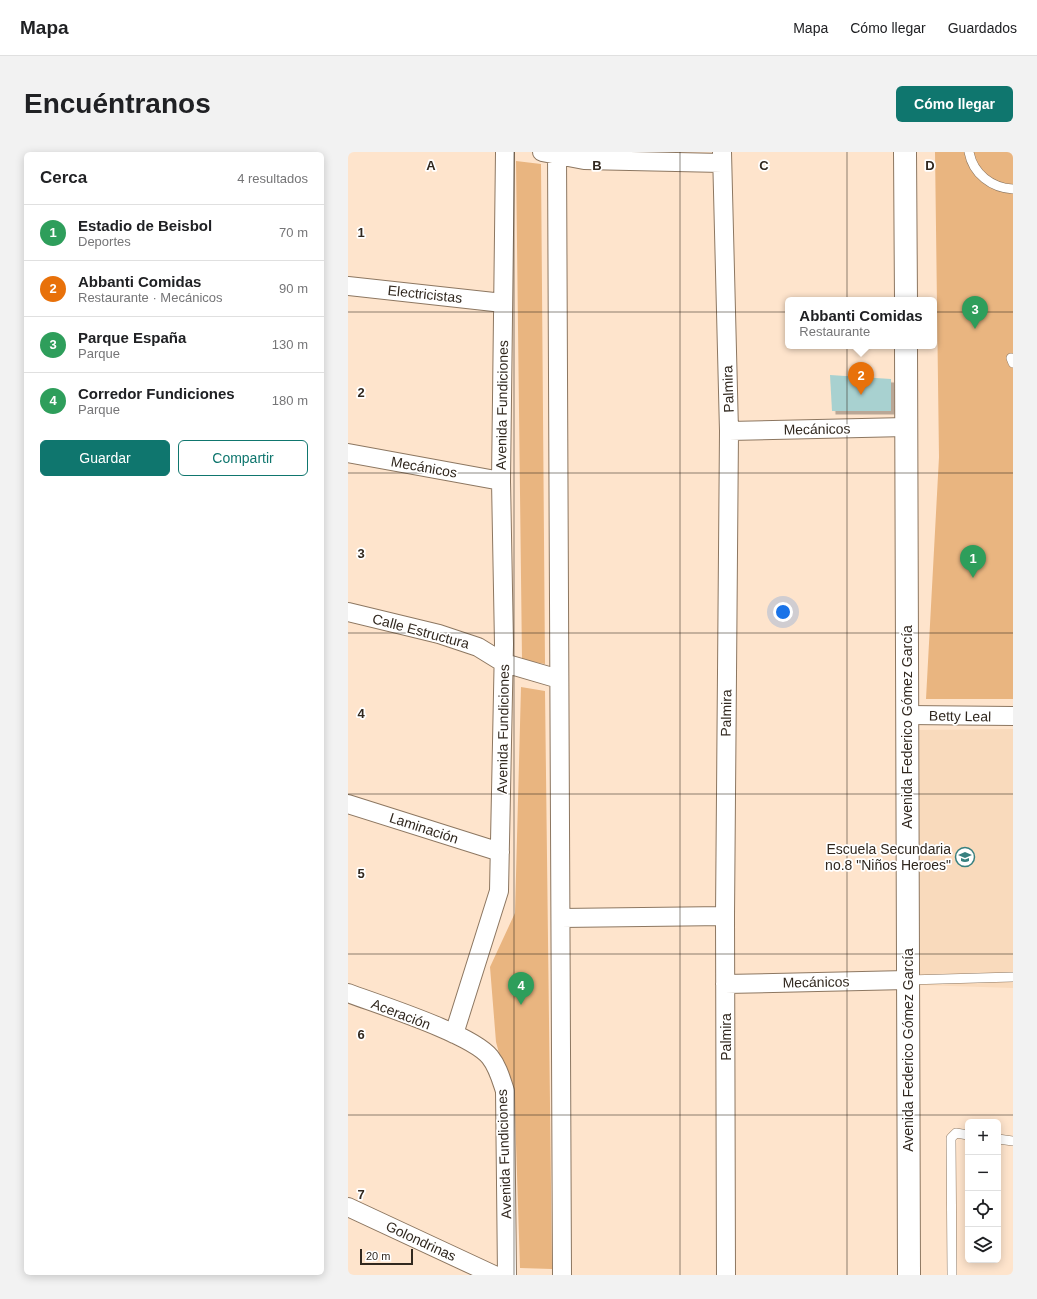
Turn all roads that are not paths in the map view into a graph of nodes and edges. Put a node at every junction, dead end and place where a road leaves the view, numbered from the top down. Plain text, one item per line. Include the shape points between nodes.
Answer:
1 (505, 152) edge
2 (905, 152) edge
3 (969, 152) edge
4 (552, 153) edge
5 (722, 157) edge
6 (1009, 189) edge
7 (348, 286) edge
8 (906, 297) edge
9 (503, 303) junction
10 (906, 349) edge
11 (906, 427) junction
12 (729, 431) junction
13 (348, 453) edge
14 (501, 480) junction
15 (348, 612) edge
16 (504, 663) junction
17 (560, 679) junction
18 (907, 715) junction
19 (1013, 716) edge
20 (348, 804) edge
21 (500, 852) junction
22 (725, 916) junction
23 (561, 918) junction
24 (1013, 977) edge
25 (907, 980) junction
26 (725, 984) junction
27 (348, 994) edge
28 (454, 1034) junction
29 (965, 1134) edge
30 (1001, 1139) edge
31 (1013, 1141) edge
32 (348, 1207) edge
33 (494, 1275) edge
34 (507, 1275) edge
35 (562, 1275) edge
36 (726, 1275) edge
37 (909, 1275) edge
38 (952, 1275) edge

1 - 9 street, Avenida Fundiciones
2 - 8 street
3 - 6 lane via 974,167 981,176 990,184
4 - 5 street via 584,160
4 - 17 street
5 - 12 street, Palmira
7 - 9 street, Electricistas
9 - 14 street, Avenida Fundiciones
10 - 11 street, Avenida Federico Gómez García
11 - 12 street, Mecánicos
11 - 18 street, Avenida Federico Gómez García
12 - 22 street, Palmira
13 - 14 street, Mecánicos
14 - 16 street, Avenida Fundiciones
15 - 16 street, Calle Estructura via 445,636 478,647
16 - 17 street, Calle Estructura
16 - 21 street, Avenida Fundiciones
17 - 23 street
18 - 19 street, Betty Leal
18 - 25 street, Avenida Federico Gómez García
20 - 21 street, Laminación
21 - 28 street, Avenida Fundiciones via 499,891
22 - 23 street
22 - 26 street, Palmira
23 - 35 street
24 - 25 lane
25 - 26 street, Mecánicos
25 - 37 street, Avenida Federico Gómez García
26 - 36 street, Palmira
27 - 28 street, Aceración
28 - 34 street, Avenida Fundiciones via 480,1048 490,1057 498,1070 505,1091
29 - 38 lane via 956,1133 951,1138
30 - 31 lane
32 - 33 street, Golondrinas

